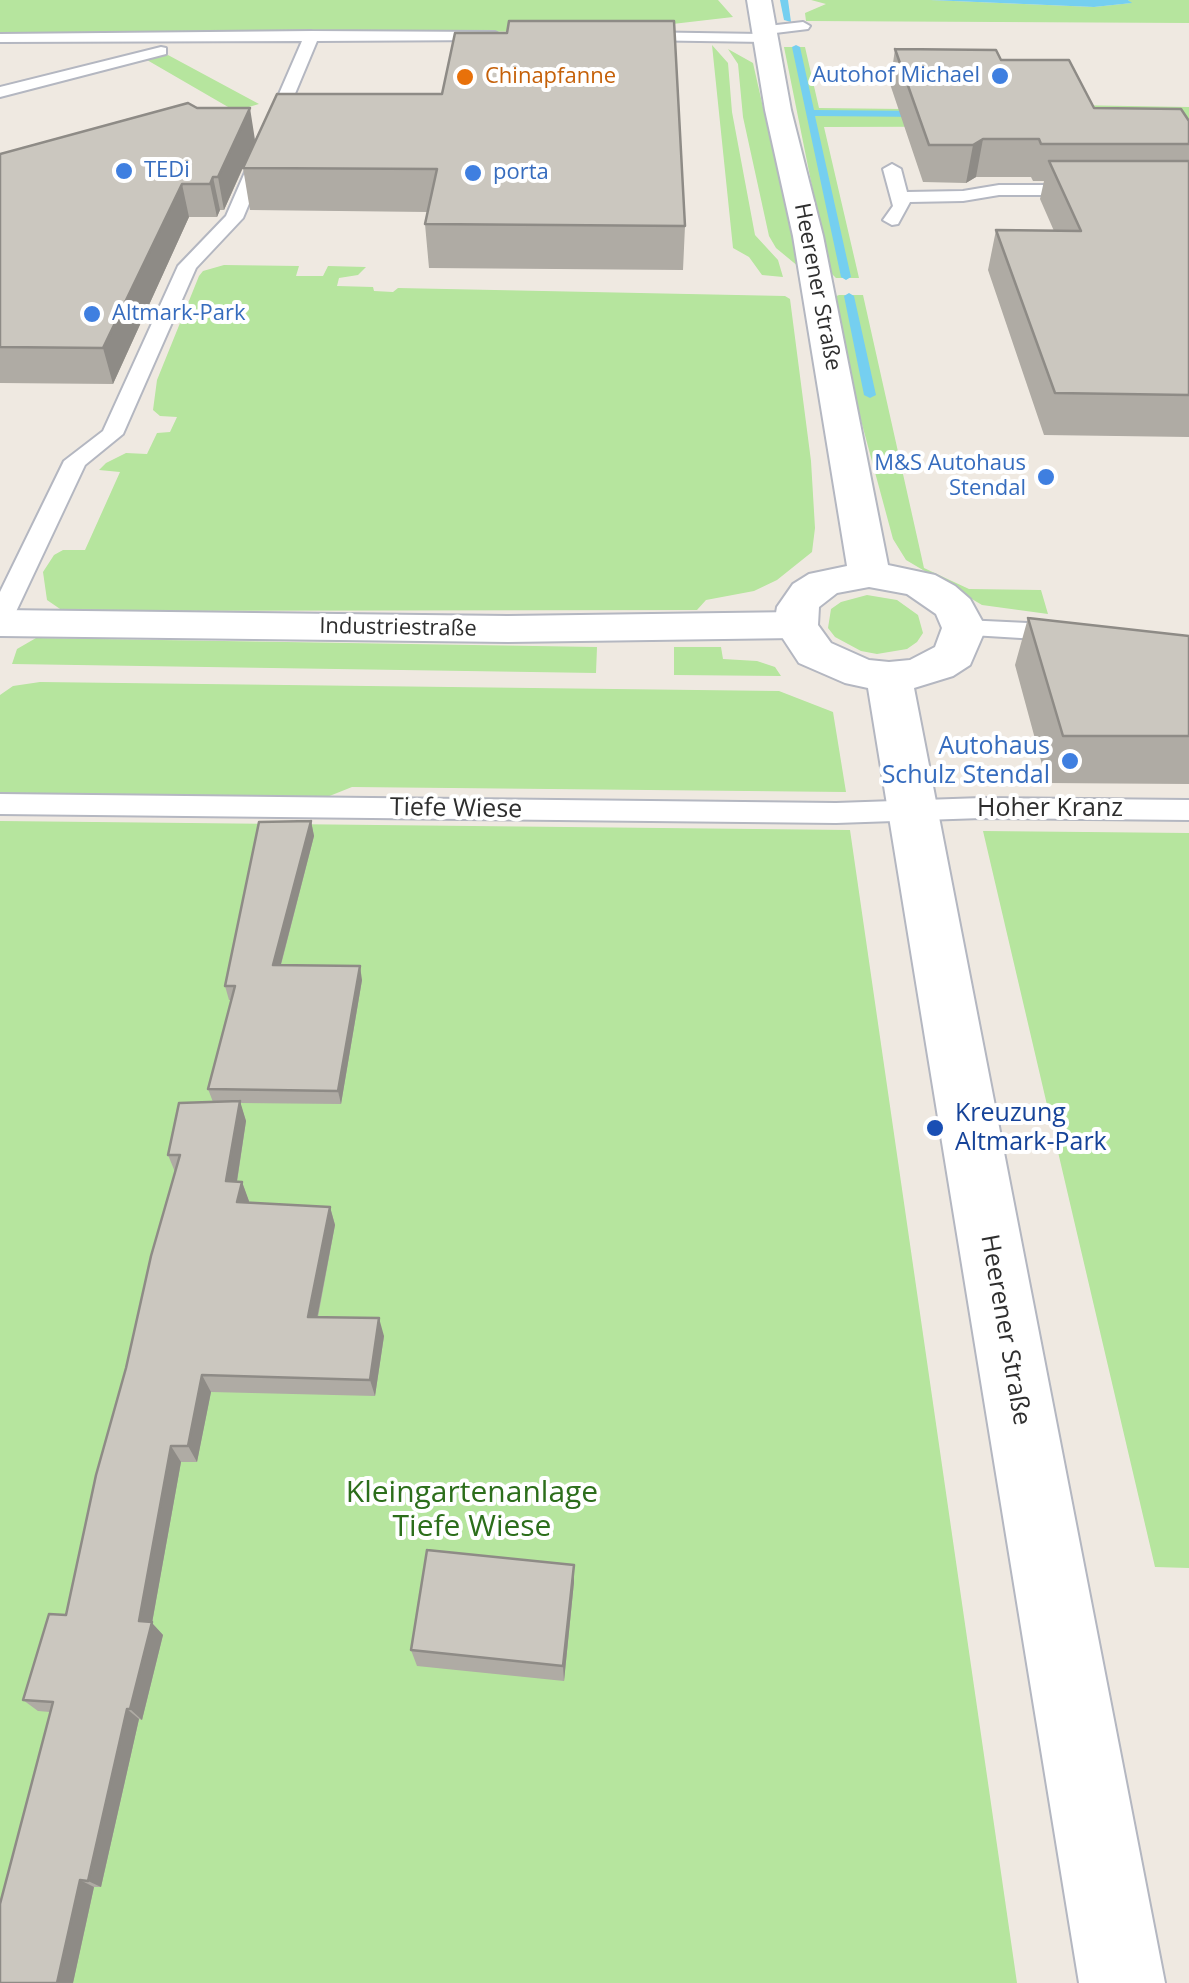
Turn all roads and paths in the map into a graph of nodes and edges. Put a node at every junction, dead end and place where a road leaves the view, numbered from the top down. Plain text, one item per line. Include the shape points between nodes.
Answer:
1 (760, 0) edge
2 (803, 26) dead end
3 (765, 34) junction
4 (312, 36) junction
5 (511, 36) edge
6 (624, 36) edge
7 (0, 38) edge
8 (214, 38) junction
9 (0, 92) edge
10 (892, 169) dead end
11 (1094, 190) edge
12 (900, 197) junction
13 (892, 220) dead end
14 (870, 574) junction
15 (3, 605) edge
16 (796, 626) junction
17 (964, 628) junction
18 (1090, 633) edge
19 (888, 676) junction
20 (0, 804) edge
21 (911, 809) junction
22 (1189, 810) edge
23 (1122, 1983) edge

1 - 3 main road, Heerener Straße
2 - 3 lane
3 - 6 lane
3 - 14 main road, Heerener Straße
4 - 5 lane
4 - 8 lane
4 - 15 lane via 234,218 187,266 112,434 75,462
7 - 8 lane
8 - 9 lane
10 - 12 lane
11 - 12 lane
12 - 13 lane
14 - 16 main road via 846,576 808,593
14 - 17 main road via 896,576 940,594
15 - 16 main road, Industriestraße via 508,629
16 - 19 main road via 815,653 836,665
17 - 18 lane
17 - 19 main road via 954,655 937,666
19 - 21 main road, Heerener Straße
20 - 21 lane, Tiefe Wiese
21 - 22 lane, Hoher Kranz
21 - 23 main road, Heerener Straße

